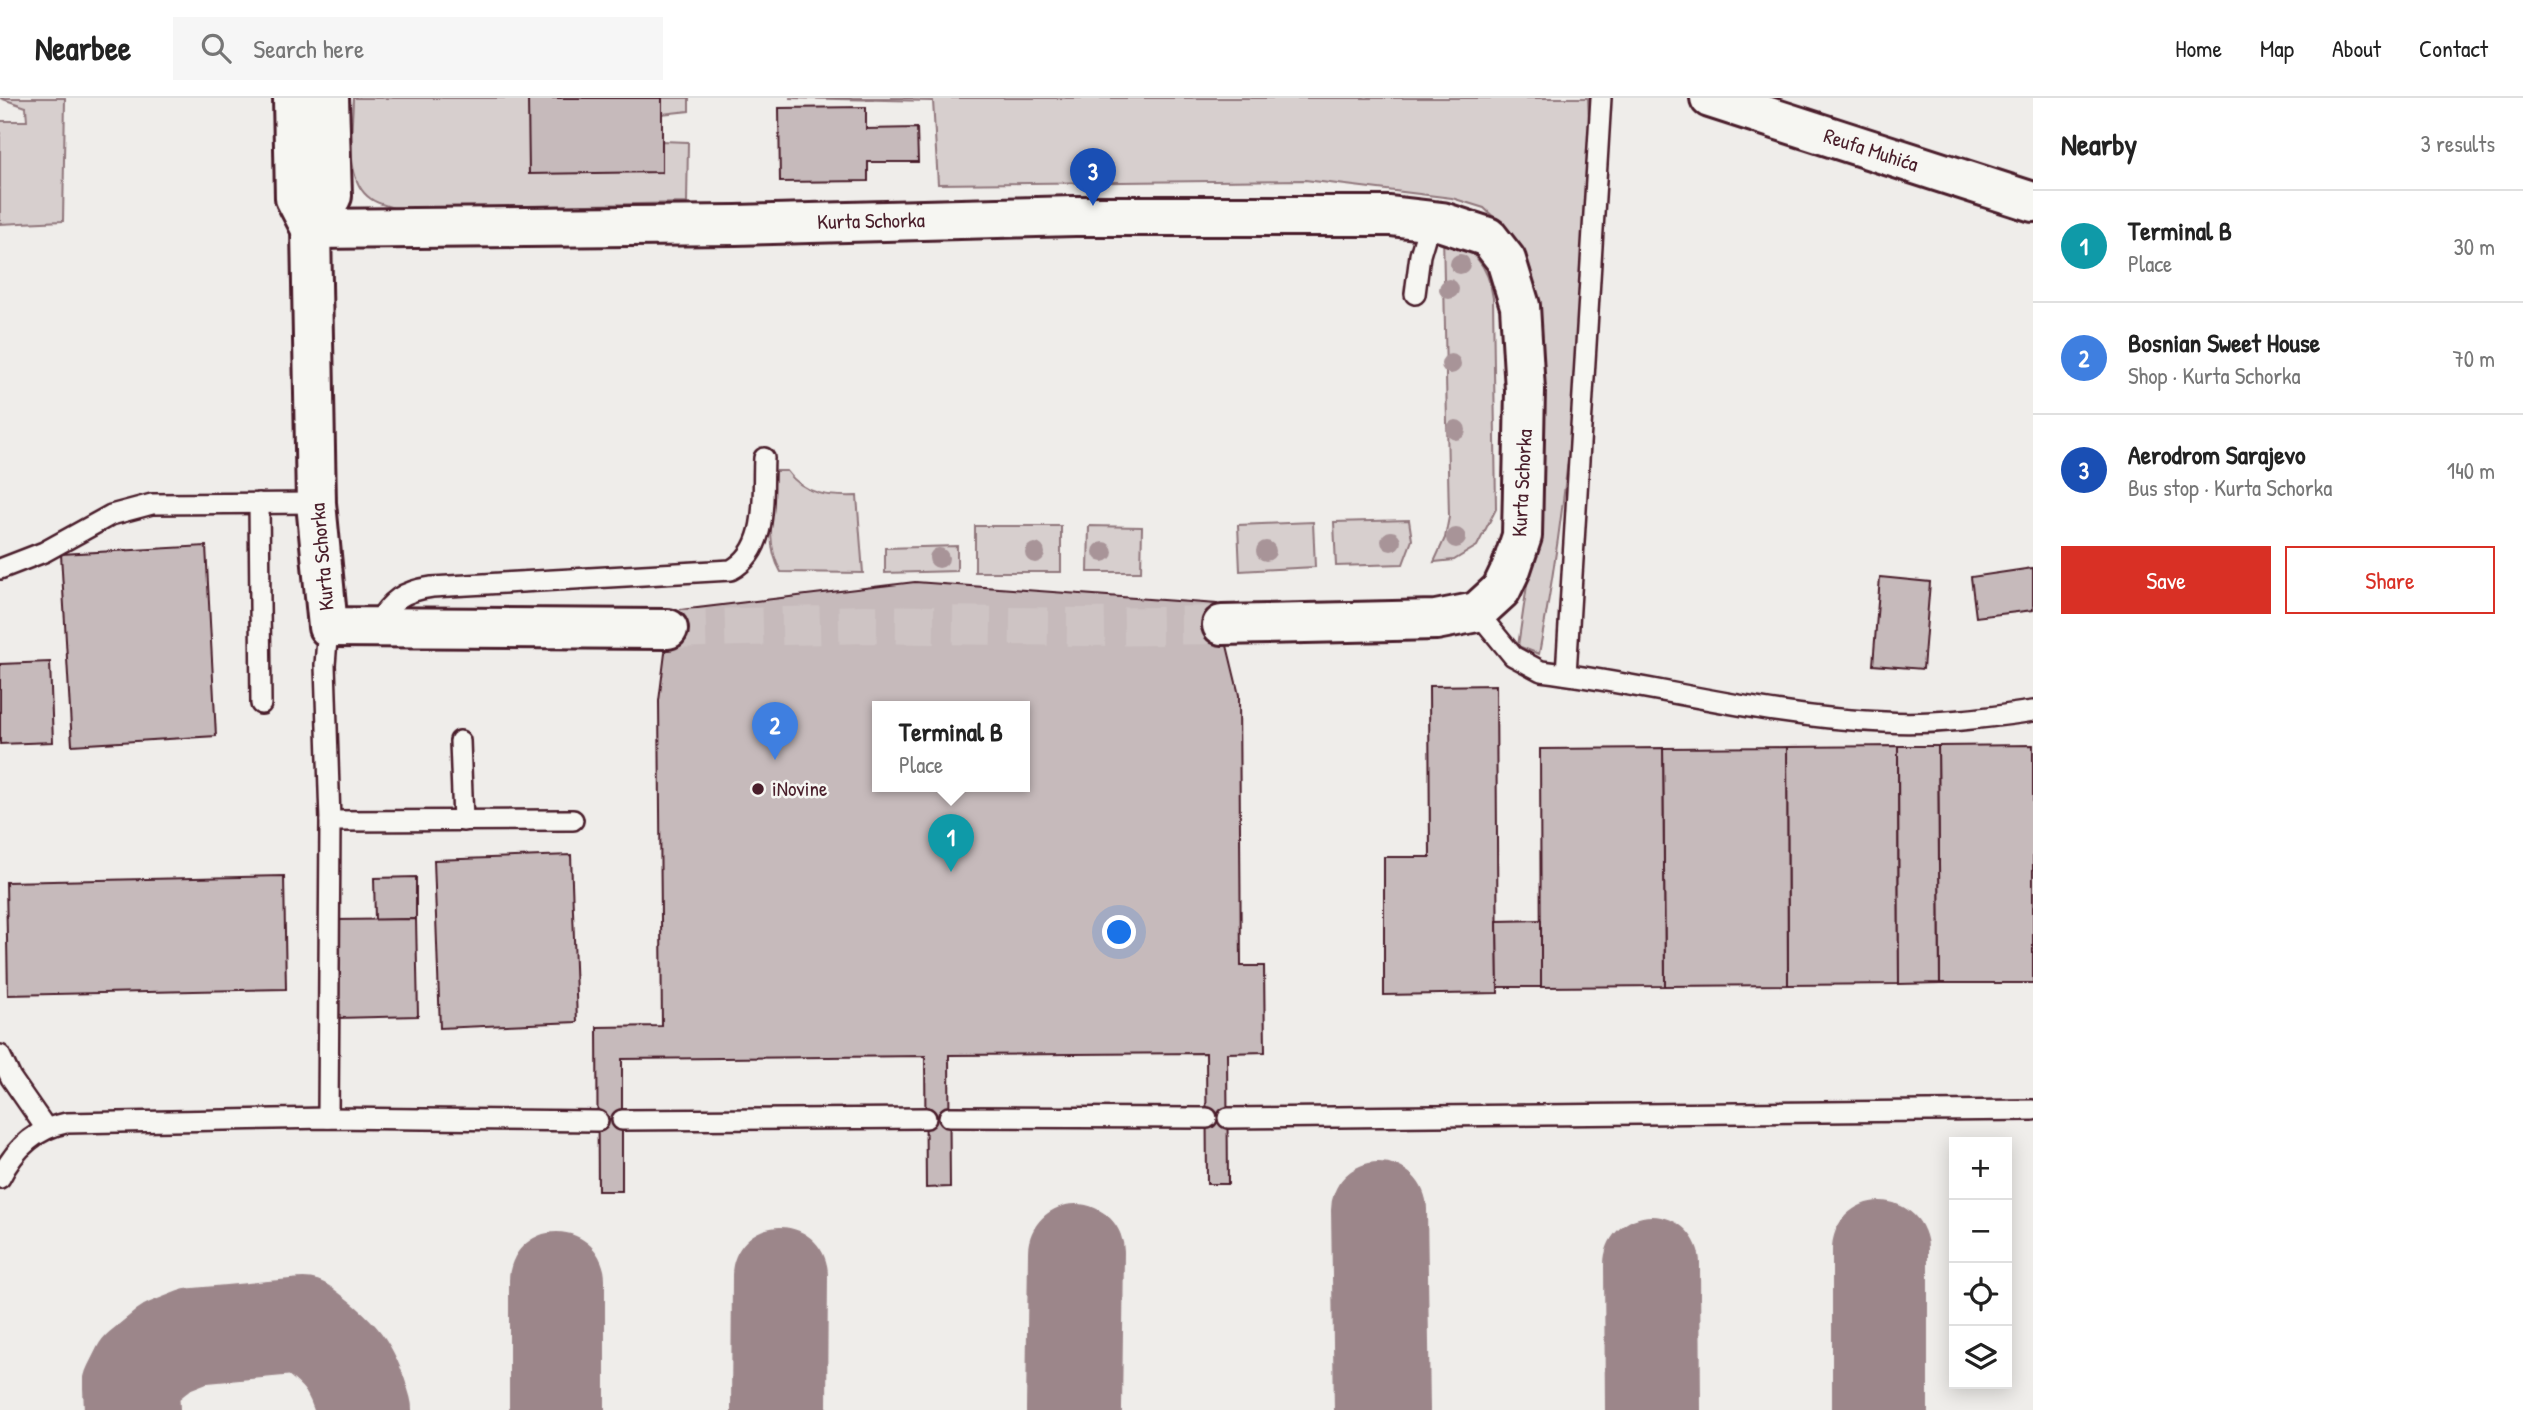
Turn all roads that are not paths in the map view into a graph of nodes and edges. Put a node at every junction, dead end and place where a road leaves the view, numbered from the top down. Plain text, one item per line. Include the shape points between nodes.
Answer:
1 (293, 98) edge
2 (330, 98) edge
3 (1601, 98) edge
4 (1710, 98) edge
5 (2033, 202) edge
6 (1430, 221) junction
7 (311, 229) junction
8 (1415, 294) dead end
9 (764, 458) dead end
10 (259, 503) junction
11 (316, 503) junction
12 (0, 569) edge
13 (1477, 612) junction
14 (376, 625) junction
15 (1222, 625) tunnel mouth
16 (328, 628) junction
17 (668, 629) tunnel mouth
18 (1566, 674) junction
19 (261, 704) dead end
20 (2033, 711) edge
21 (460, 741) dead end
22 (573, 820) dead end
23 (330, 821) junction
24 (463, 821) junction
25 (0, 1055) edge
26 (2033, 1110) edge
27 (949, 1117) dead end
28 (328, 1118) junction
29 (926, 1118) dead end
30 (1207, 1118) dead end
31 (1228, 1118) dead end
32 (622, 1120) dead end
33 (598, 1121) dead end
34 (46, 1127) junction
35 (0, 1178) edge

1 - 7 street, Kurta Schorka via 295,198
2 - 7 street via 332,196
3 - 18 lane
4 - 5 street, Reufa Muhića
6 - 7 street, Kurta Schorka via 1390,216 1075,216
6 - 8 lane
6 - 13 street, Kurta Schorka via 1488,237 1506,260 1520,306 1525,390 1522,536 1501,590
7 - 11 street, Kurta Schorka
9 - 14 lane via 759,539 750,556 731,570 409,590 390,603
10 - 11 lane
10 - 12 lane via 152,504 111,515 44,552
10 - 19 lane
11 - 16 street, Kurta Schorka
13 - 15 street via 1436,620
13 - 18 lane via 1513,656 1541,671
14 - 16 street, Kurta Schorka
14 - 17 street, Kurta Schorka
16 - 23 lane
18 - 20 lane via 1744,707 1885,723
21 - 24 lane
22 - 24 lane
23 - 24 lane
23 - 28 lane
25 - 34 lane
26 - 31 lane
27 - 30 lane
28 - 33 lane
28 - 34 lane
29 - 32 lane
34 - 35 lane via 8,1161

